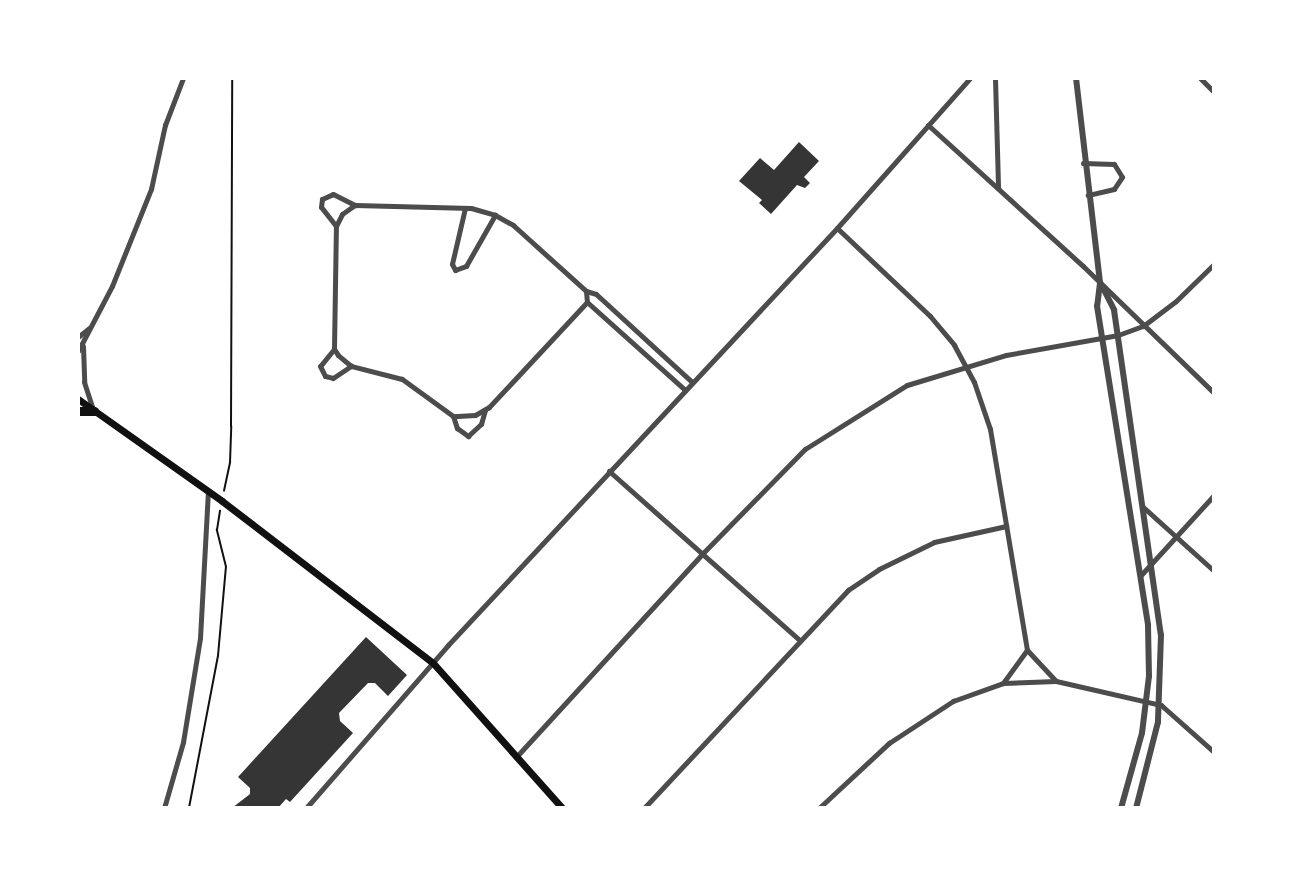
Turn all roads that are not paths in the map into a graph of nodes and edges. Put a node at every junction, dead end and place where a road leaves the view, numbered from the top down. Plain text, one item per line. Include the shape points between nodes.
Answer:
1 (183, 78) edge
2 (970, 78) edge
3 (995, 78) edge
4 (1076, 78) edge
5 (1200, 78) edge
6 (1214, 92) edge
7 (928, 126) junction
8 (1083, 163) junction
9 (998, 188) junction
10 (1088, 195) junction
11 (355, 205) junction
12 (465, 208) junction
13 (495, 215) junction
14 (336, 226) junction
15 (837, 228) junction
16 (1214, 264) edge
17 (1100, 284) junction
18 (586, 291) junction
19 (587, 302) junction
20 (611, 308) junction
21 (604, 317) junction
22 (92, 324) junction
23 (1143, 326) junction
24 (1118, 335) junction
25 (78, 337) edge
26 (1102, 338) junction
27 (83, 343) junction
28 (334, 349) junction
29 (78, 351) edge
30 (351, 366) junction
31 (966, 366) junction
32 (692, 382) junction
33 (685, 390) junction
34 (1214, 393) edge
35 (78, 399) edge
36 (485, 410) junction
37 (78, 411) edge
38 (94, 411) junction
39 (453, 416) junction
40 (609, 471) junction
41 (208, 492) junction
42 (1214, 495) edge
43 (1143, 507) junction
44 (1006, 526) junction
45 (1177, 537) junction
46 (702, 554) junction
47 (1152, 563) junction
48 (1214, 571) edge
49 (1141, 575) junction
50 (798, 639) junction
51 (1027, 650) junction
52 (433, 663) junction
53 (1056, 681) junction
54 (1003, 683) junction
55 (1146, 701) junction
56 (1161, 705) junction
57 (1214, 752) edge
58 (517, 756) junction
59 (164, 808) edge
60 (306, 808) edge
61 (562, 808) edge
62 (644, 808) edge
63 (819, 808) edge
64 (1121, 808) edge
65 (1136, 808) edge

1 - 22 street via 165,125 152,189
2 - 7 street
3 - 9 street
4 - 8 street
5 - 6 street
7 - 9 street
7 - 15 street
8 - 10 street
8 - 10 street via 1114,164 1122,177 1114,189
9 - 17 street
10 - 17 street
11 - 12 street
11 - 14 street via 342,214
11 - 14 street via 333,194 322,199 321,207
12 - 13 street
12 - 13 street via 452,264 455,270 466,266
13 - 18 street via 513,225
14 - 28 street
15 - 31 street via 930,315
15 - 32 street
16 - 23 street
17 - 23 street
17 - 24 street via 1114,310
17 - 26 street via 1097,306
18 - 19 street
18 - 20 street via 596,294
19 - 21 street
19 - 36 street
20 - 21 street via 604,311
20 - 32 street
21 - 33 street
22 - 25 street
22 - 27 street
23 - 24 street
23 - 34 street
24 - 26 street
24 - 43 street
26 - 31 street
26 - 49 street
27 - 29 street
27 - 38 street via 84,382
28 - 30 street
28 - 30 street via 320,366 326,376 333,378
30 - 39 street via 402,379
31 - 44 street via 990,429
31 - 46 street via 907,385 805,450
32 - 33 street
33 - 40 street
35 - 38 main road
36 - 39 street
36 - 39 street via 481,424 468,436 457,428
37 - 38 highway
38 - 41 main road
40 - 46 street
40 - 52 street
41 - 52 main road
41 - 59 street via 200,639 183,742
42 - 45 street
43 - 45 street
43 - 47 street
44 - 50 street via 934,542 879,569 848,590
44 - 51 street
45 - 47 street
45 - 48 street
46 - 50 street
46 - 58 street
47 - 49 street
47 - 56 street via 1161,635
49 - 55 street via 1149,650
50 - 62 street
51 - 53 street
51 - 54 street
52 - 58 main road
52 - 60 street
53 - 54 street
53 - 55 street
54 - 63 street via 953,701 889,743
55 - 56 street
55 - 64 street via 1136,759
56 - 57 street
56 - 65 street
58 - 61 main road

